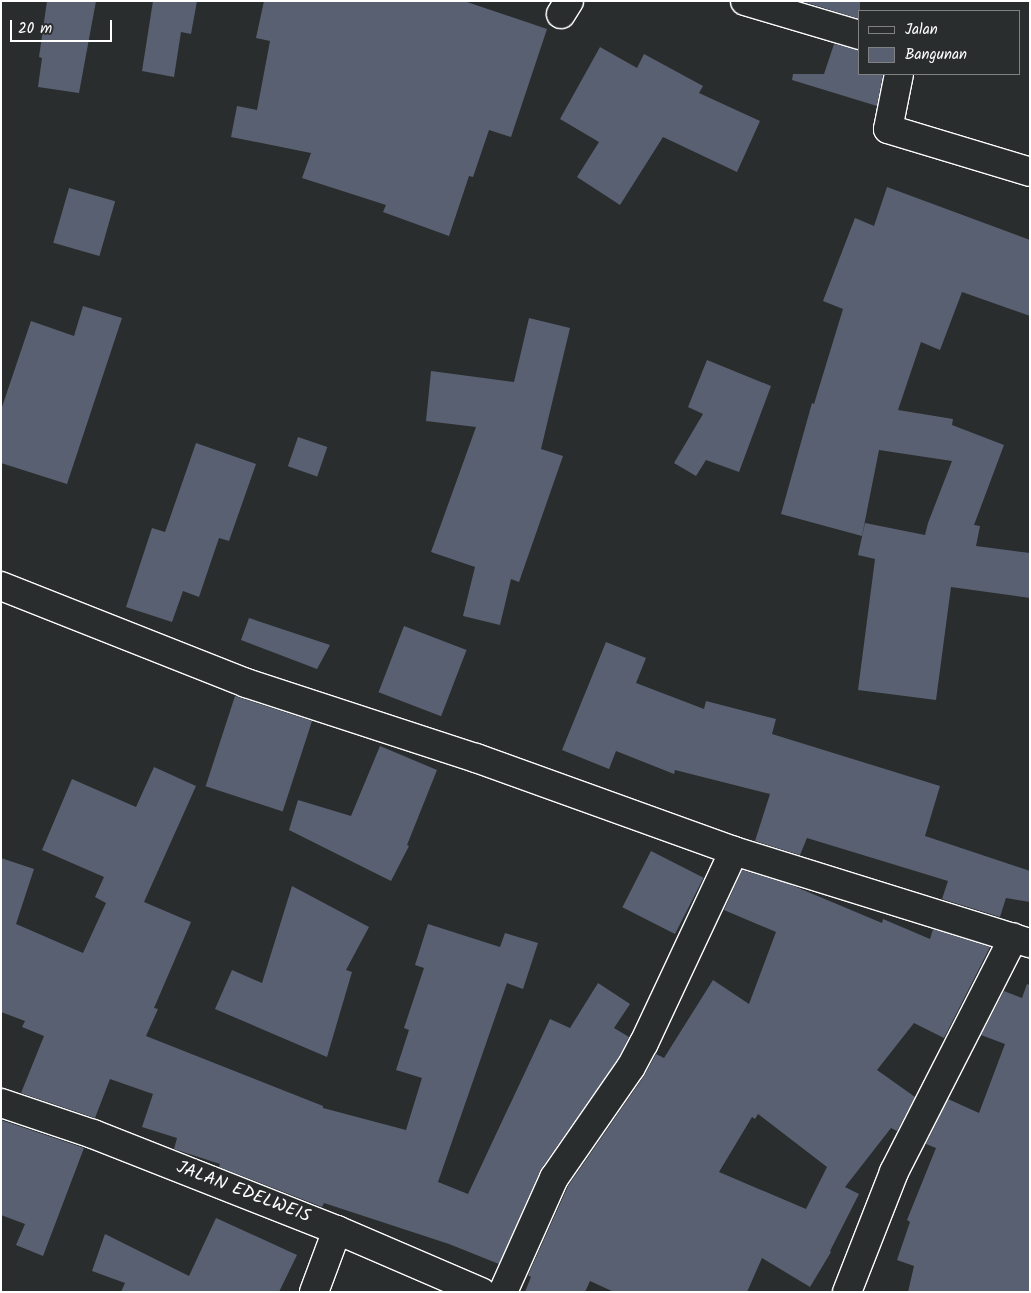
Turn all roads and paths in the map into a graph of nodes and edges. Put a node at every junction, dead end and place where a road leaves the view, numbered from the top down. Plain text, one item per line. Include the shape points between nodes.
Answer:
1 (745, 1) edge
2 (858, 34) edge
3 (899, 75) edge
4 (1030, 172) edge
5 (1, 586) edge
6 (734, 851) junction
7 (1021, 940) edge
8 (1, 1103) edge
9 (337, 1230) junction
10 (314, 1292) edge
11 (481, 1292) edge
12 (503, 1292) edge
13 (846, 1292) edge

1 - 2 street
3 - 4 street via 888,129
5 - 6 street via 246,683 476,758
6 - 7 street
6 - 12 street via 644,1043 554,1178
7 - 13 street via 894,1172
8 - 9 street, JALAN EDELWEIS via 93,1134
9 - 10 street
9 - 11 street, JALAN EDELWEIS

